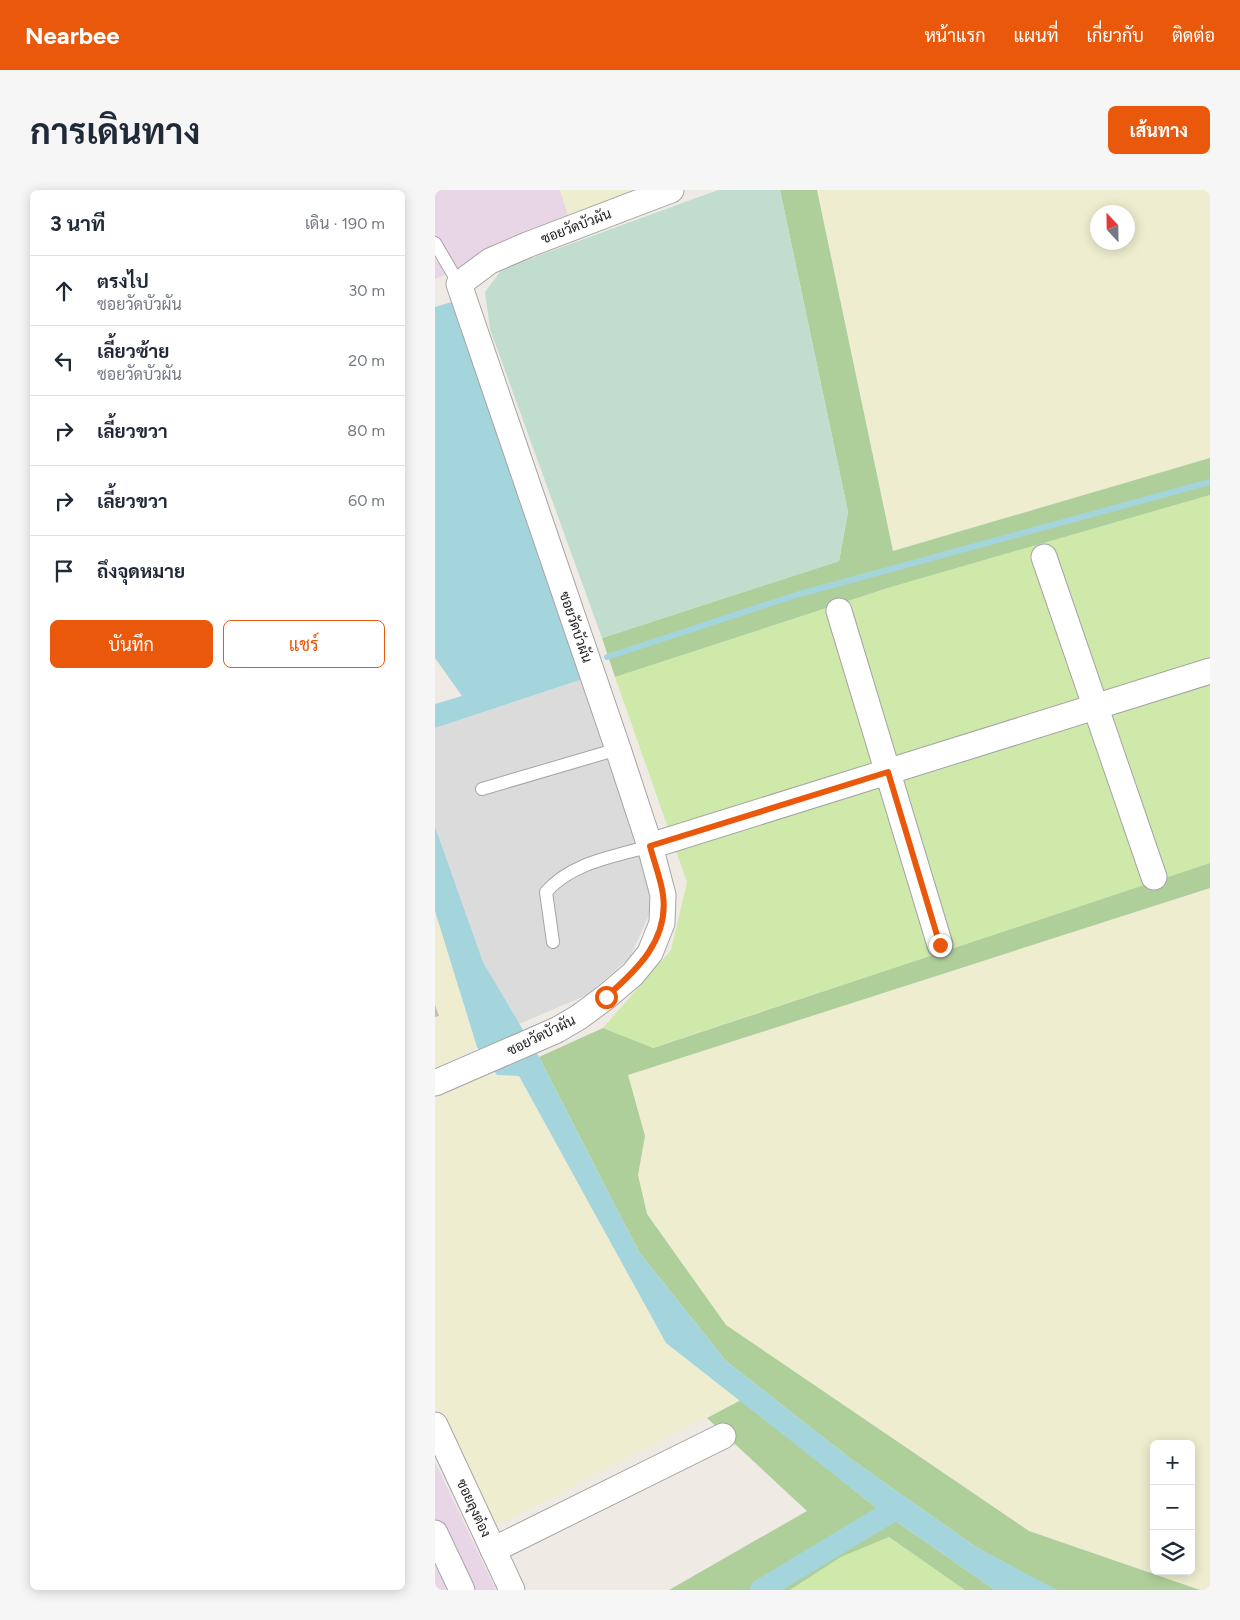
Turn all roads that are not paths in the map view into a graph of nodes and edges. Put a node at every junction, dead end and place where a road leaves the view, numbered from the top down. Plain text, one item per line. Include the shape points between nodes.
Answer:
1 (671, 190) edge
2 (435, 243) edge
3 (459, 284) junction
4 (1044, 557) dead end
5 (839, 612) dead end
6 (1210, 671) edge
7 (1095, 707) junction
8 (618, 749) junction
9 (888, 772) junction
10 (482, 789) dead end
11 (650, 846) junction
12 (1154, 877) dead end
13 (553, 942) dead end
14 (940, 945) dead end
15 (435, 1082) edge
16 (435, 1425) edge
17 (723, 1436) dead end
18 (435, 1534) edge
19 (493, 1550) junction
20 (462, 1590) edge
21 (512, 1590) edge

1 - 3 street, ซอยวัดบัวผัน via 490,261
2 - 3 lane
3 - 8 street, ซอยวัดบัวผัน
4 - 7 street
5 - 9 street
6 - 7 street
7 - 9 street
7 - 12 street
8 - 10 lane
8 - 11 street, ซอยวัดบัวผัน
9 - 11 street
9 - 14 street
11 - 13 lane via 583,865 558,878 546,892
11 - 15 street, ซอยวัดบัวผัน via 663,895 662,923 650,953 633,974 579,1018
16 - 19 street, ซอยลุงต๋อง
17 - 19 street
18 - 20 street
19 - 21 street, ซอยลุงต๋อง

